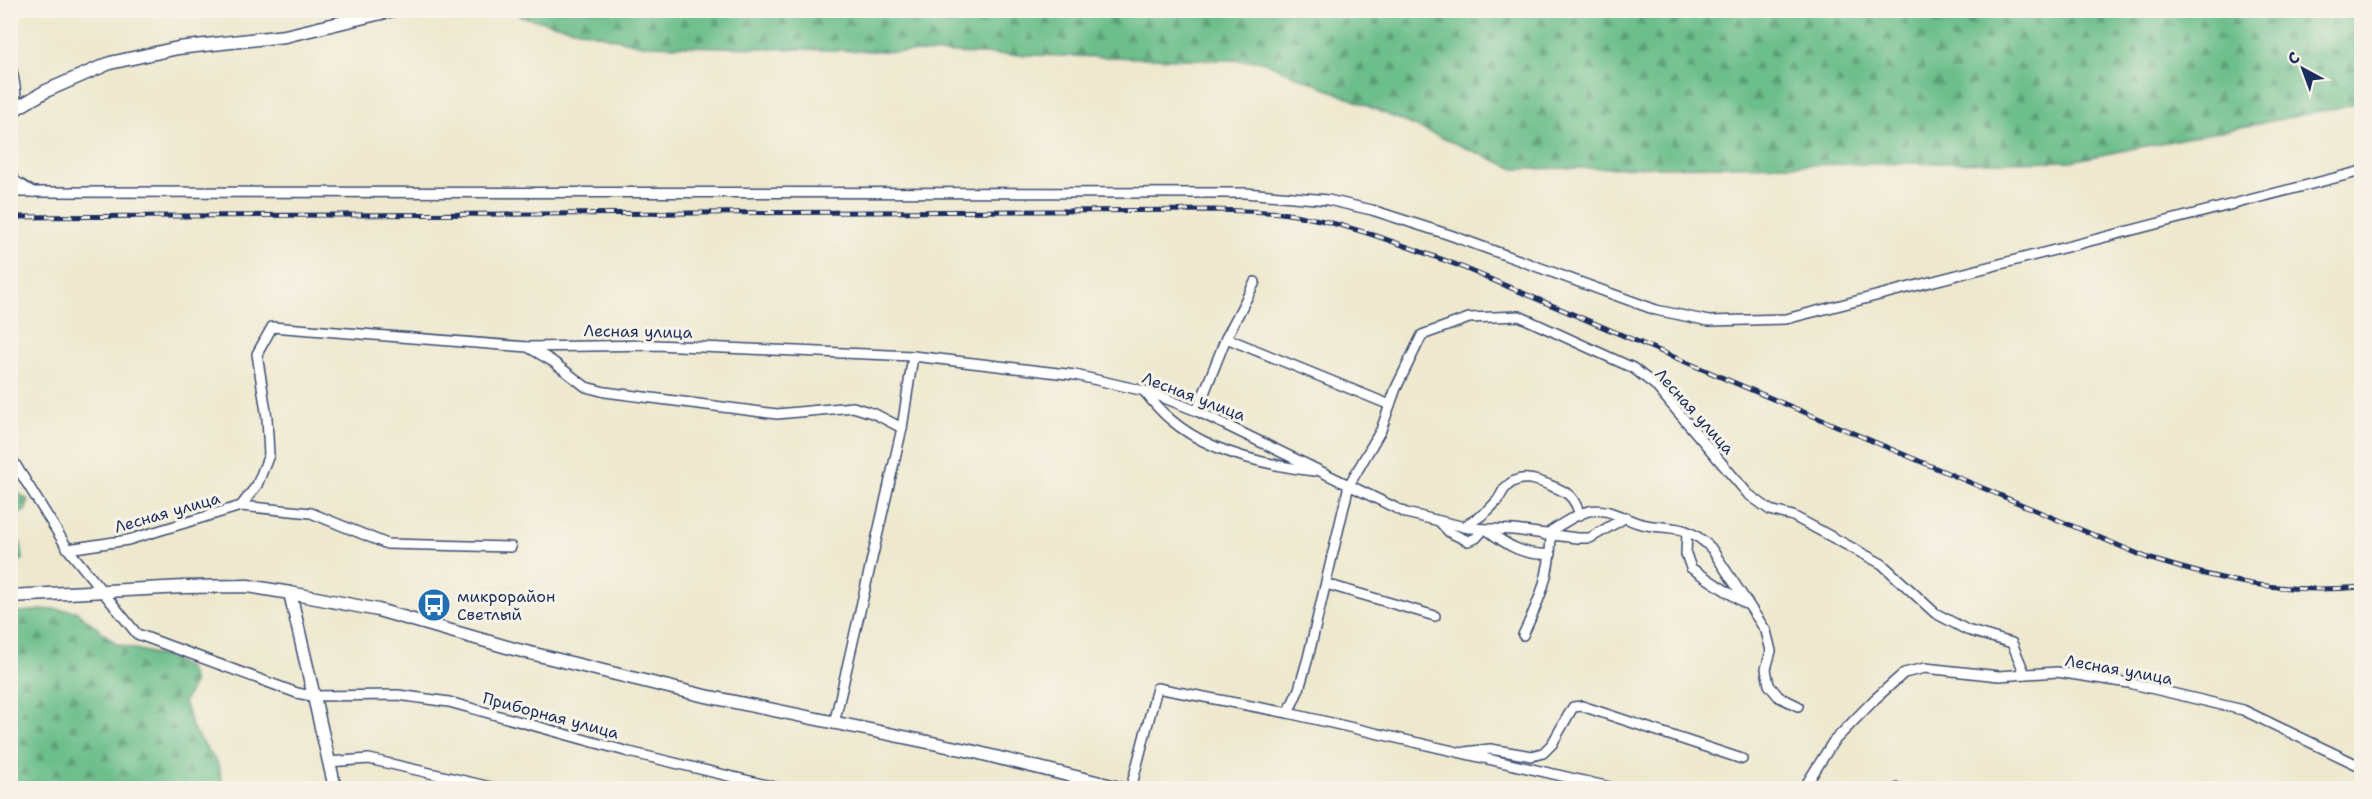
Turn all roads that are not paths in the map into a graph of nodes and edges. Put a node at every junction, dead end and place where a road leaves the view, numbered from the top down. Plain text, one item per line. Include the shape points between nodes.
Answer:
1 (394, 10) edge
2 (10, 63) edge
3 (14, 111) edge
4 (10, 124) edge
5 (2361, 171) edge
6 (10, 173) edge
7 (10, 192) edge
8 (33, 192) junction
9 (1255, 282) dead end
10 (1226, 338) junction
11 (528, 347) junction
12 (913, 356) junction
13 (1143, 390) junction
14 (1390, 405) junction
15 (1197, 411) junction
16 (902, 428) junction
17 (10, 456) edge
18 (1323, 471) junction
19 (1349, 485) junction
20 (241, 506) junction
21 (1580, 515) junction
22 (1626, 517) junction
23 (1439, 521) junction
24 (1463, 527) junction
25 (1485, 530) junction
26 (1687, 532) junction
27 (1548, 536) junction
28 (511, 547) dead end
29 (68, 549) junction
30 (1551, 554) junction
31 (1326, 584) junction
32 (101, 592) junction
33 (290, 593) junction
34 (10, 596) edge
35 (1748, 605) junction
36 (1435, 616) dead end
37 (1523, 635) dead end
38 (2025, 674) junction
39 (312, 696) junction
40 (1798, 706) dead end
41 (1288, 712) junction
42 (834, 724) junction
43 (1459, 753) junction
44 (1742, 759) dead end
45 (328, 762) junction
46 (2361, 767) edge
47 (335, 789) edge
48 (495, 789) edge
49 (779, 789) edge
50 (1120, 789) edge
51 (1131, 789) edge
52 (1614, 789) edge
53 (1804, 789) edge

1 - 3 street via 285,36 178,48 110,63 46,91
2 - 3 street via 16,83
3 - 4 street
5 - 8 street via 1786,319 1709,321 1656,310 1372,210 1328,200 1257,194
6 - 8 street
7 - 8 street
9 - 10 street
10 - 14 street
10 - 15 street
11 - 12 street, Лесная улица via 655,345
11 - 16 street via 586,387 605,392 777,414 853,407
11 - 20 street, Лесная улица via 272,327 257,354 269,454 257,485
12 - 13 street, Лесная улица via 1075,375
12 - 16 street
13 - 15 street, Лесная улица
13 - 18 street via 1170,420 1211,444 1284,467
14 - 19 street, Лесная улица via 1381,430
14 - 38 street, Лесная улица via 1422,335 1469,318 1519,316 1633,368 1655,385 1748,494 1770,510 1793,516 1882,564 1935,613 1967,630 2012,643
15 - 18 street, Лесная улица
16 - 42 street
17 - 29 street
18 - 19 street, Лесная улица
19 - 23 street, Лесная улица via 1406,513
19 - 31 street
20 - 28 street via 311,513 387,544
20 - 29 street, Лесная улица via 128,540
21 - 22 street via 1604,510
21 - 24 street via 1575,499 1567,492 1532,478 1516,479 1484,514
21 - 27 street
22 - 26 street
22 - 27 street, Лесная улица via 1590,538
23 - 24 street, Лесная улица
23 - 25 street via 1449,532 1468,541
24 - 25 street, Лесная улица
25 - 27 street, Лесная улица
25 - 30 street via 1520,552
26 - 35 street via 1710,548
26 - 35 street via 1686,554 1691,567
27 - 30 street
29 - 32 street
30 - 37 street via 1551,567
31 - 36 street
31 - 41 street via 1299,689
32 - 33 street via 248,586
32 - 34 street
32 - 39 street via 137,634
33 - 39 street
33 - 42 street via 378,610 514,649
35 - 40 street via 1766,631 1771,651 1766,669 1770,685 1779,697
38 - 46 street, Лесная улица via 2057,672 2129,683 2243,710
38 - 53 street, Лесная улица via 1999,676 1925,668 1904,673 1833,742
39 - 45 street
39 - 49 street, Приборная улица via 398,695 449,702
41 - 43 street
41 - 51 street via 1157,688
42 - 50 street via 971,751
43 - 44 street via 1490,748 1532,756 1543,753 1573,707 1582,706
43 - 52 street
45 - 47 street
45 - 48 street via 369,759

